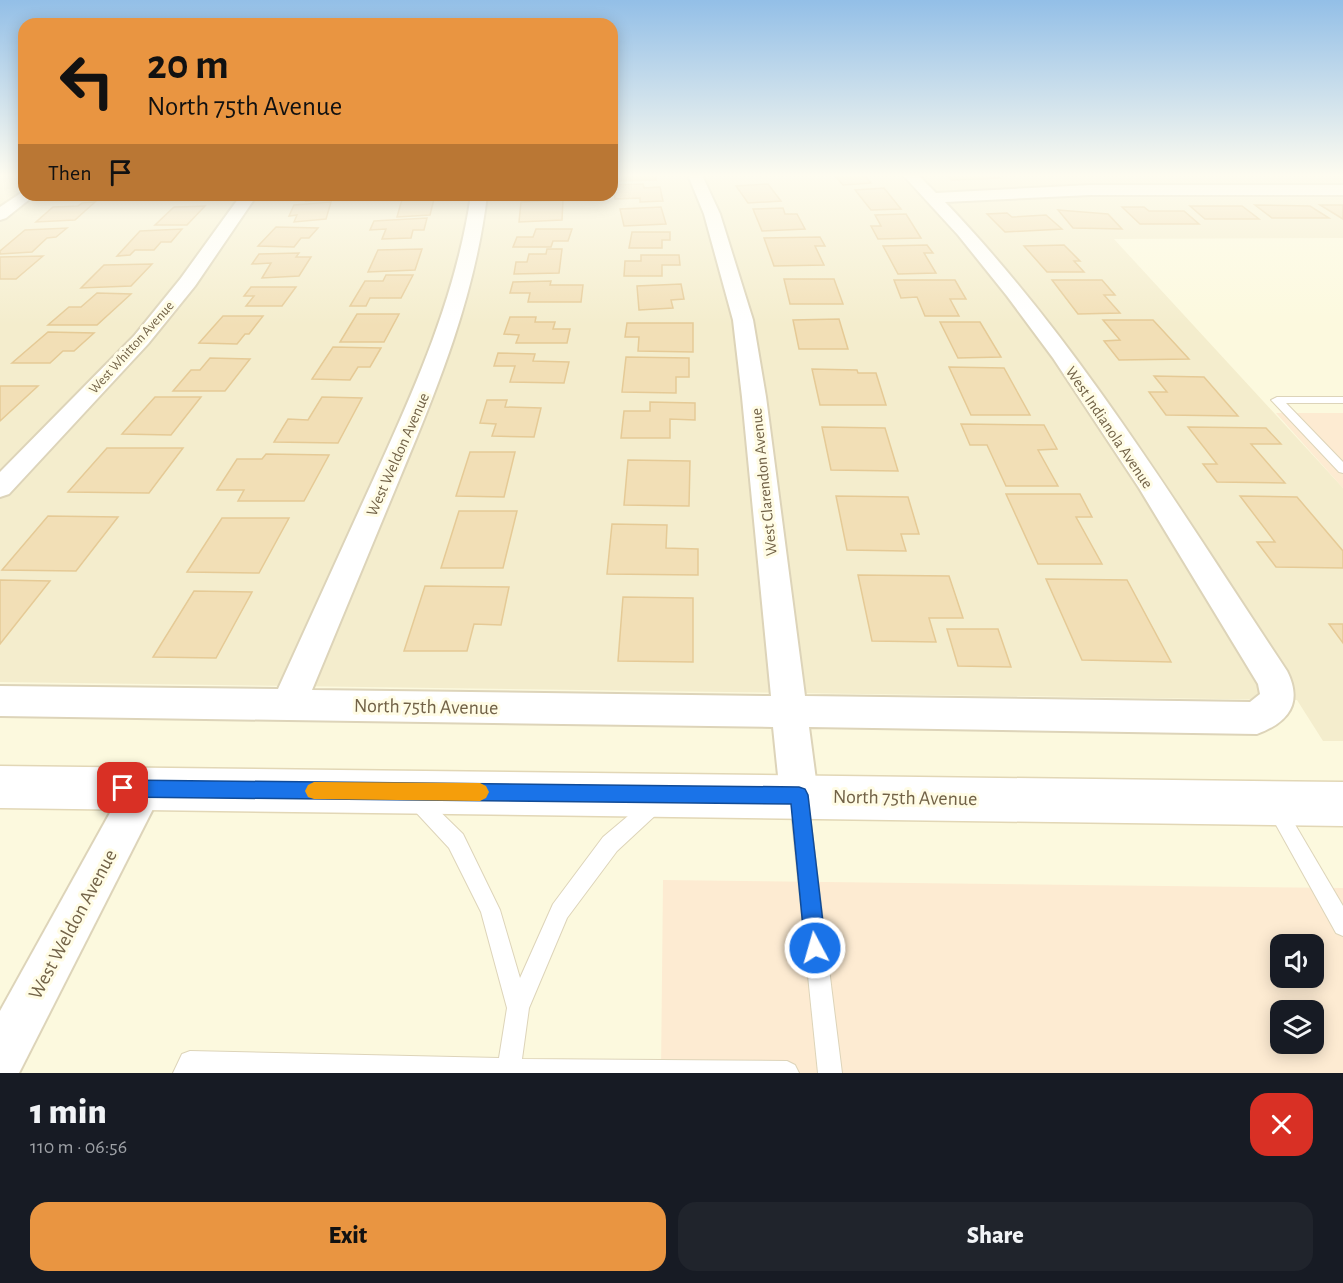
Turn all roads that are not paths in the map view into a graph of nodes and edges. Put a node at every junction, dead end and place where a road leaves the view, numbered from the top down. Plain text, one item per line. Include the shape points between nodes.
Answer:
1 (228, 225) edge
2 (476, 225) edge
3 (715, 225) edge
4 (958, 225) edge
5 (1343, 400) edge
6 (1343, 469) edge
7 (0, 488) edge
8 (0, 700) edge
9 (1278, 700) joint
10 (288, 705) junction
11 (788, 711) junction
12 (0, 787) edge
13 (144, 788) junction
14 (409, 792) junction
15 (665, 794) junction
16 (799, 795) junction
17 (1273, 803) junction
18 (1343, 804) edge
19 (1343, 926) edge
20 (518, 1008) junction
21 (0, 1059) edge
22 (509, 1069) junction
23 (631, 1072) edge
24 (185, 1073) edge
25 (787, 1073) edge
26 (830, 1073) edge

1 - 7 street, West Whitton Avenue via 141,340
2 - 10 street, West Weldon Avenue via 465,281 434,371
3 - 11 street, West Clarendon Avenue via 743,320
4 - 9 street, West Indianola Avenue via 1016,292 1066,361 1275,681
5 - 6 lane via 1277,400
8 - 10 street, North 75th Avenue
9 - 11 street, North 75th Avenue via 1257,718
10 - 11 street, North 75th Avenue
11 - 16 street, West Clarendon Avenue
12 - 13 main road, North 75th Avenue
13 - 14 main road, North 75th Avenue
13 - 21 street, West Weldon Avenue
14 - 15 main road, North 75th Avenue
14 - 20 lane via 456,841 490,910
15 - 16 main road, North 75th Avenue
15 - 20 lane via 610,844 560,910
16 - 17 main road, North 75th Avenue
16 - 26 lane
17 - 18 main road, North 75th Avenue
17 - 19 lane
20 - 22 lane
22 - 23 lane
22 - 24 lane via 190,1062
23 - 25 lane

